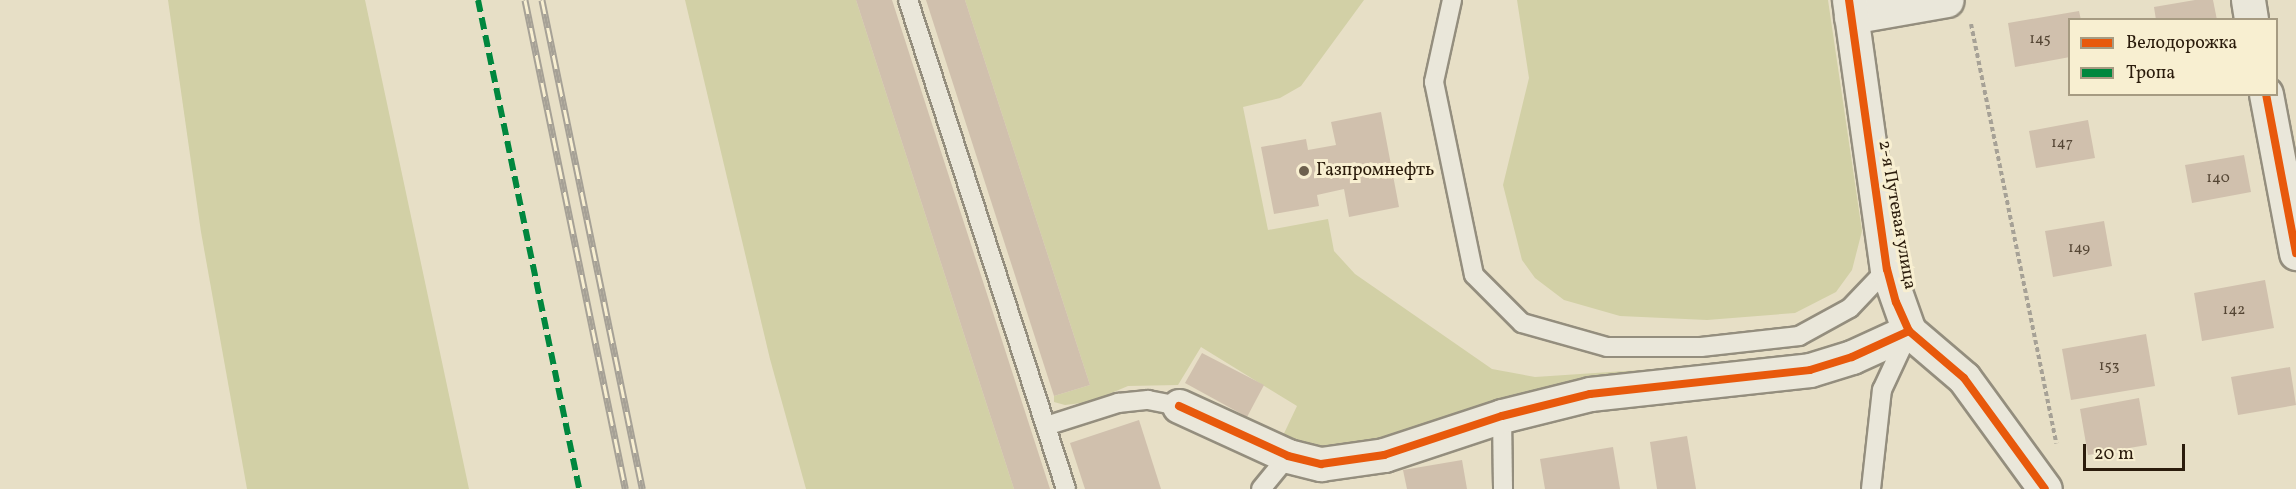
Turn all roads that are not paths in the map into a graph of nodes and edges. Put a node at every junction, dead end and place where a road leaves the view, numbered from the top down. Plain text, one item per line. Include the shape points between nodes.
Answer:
1 (908, 0) edge
2 (1452, 0) edge
3 (2248, 0) edge
4 (1850, 9) edge
5 (1958, 10) edge
6 (2251, 18) edge
7 (2266, 96) edge
8 (2296, 253) edge
9 (1887, 269) junction
10 (1909, 331) junction
11 (1179, 406) joint
12 (1502, 416) junction
13 (1046, 426) junction
14 (1288, 456) junction
15 (1066, 489) edge
16 (1261, 489) edge
17 (1503, 489) edge
18 (1871, 489) edge
19 (2045, 489) edge

1 - 13 lane
2 - 9 lane via 1434,82 1474,275 1522,323 1606,347 1701,347 1799,336 1850,308
3 - 6 street
4 - 5 street
4 - 9 street, 2-я Путевая улица
7 - 8 street
9 - 10 street, 2-я Путевая улица
10 - 12 street via 1852,357 1810,370 1590,394
10 - 18 lane via 1882,390
10 - 19 street, 2-я Путевая улица via 1964,378
11 - 13 lane via 1148,400 1118,403
11 - 14 street
12 - 14 street via 1384,455 1321,464
12 - 17 lane
13 - 15 lane
14 - 16 lane

